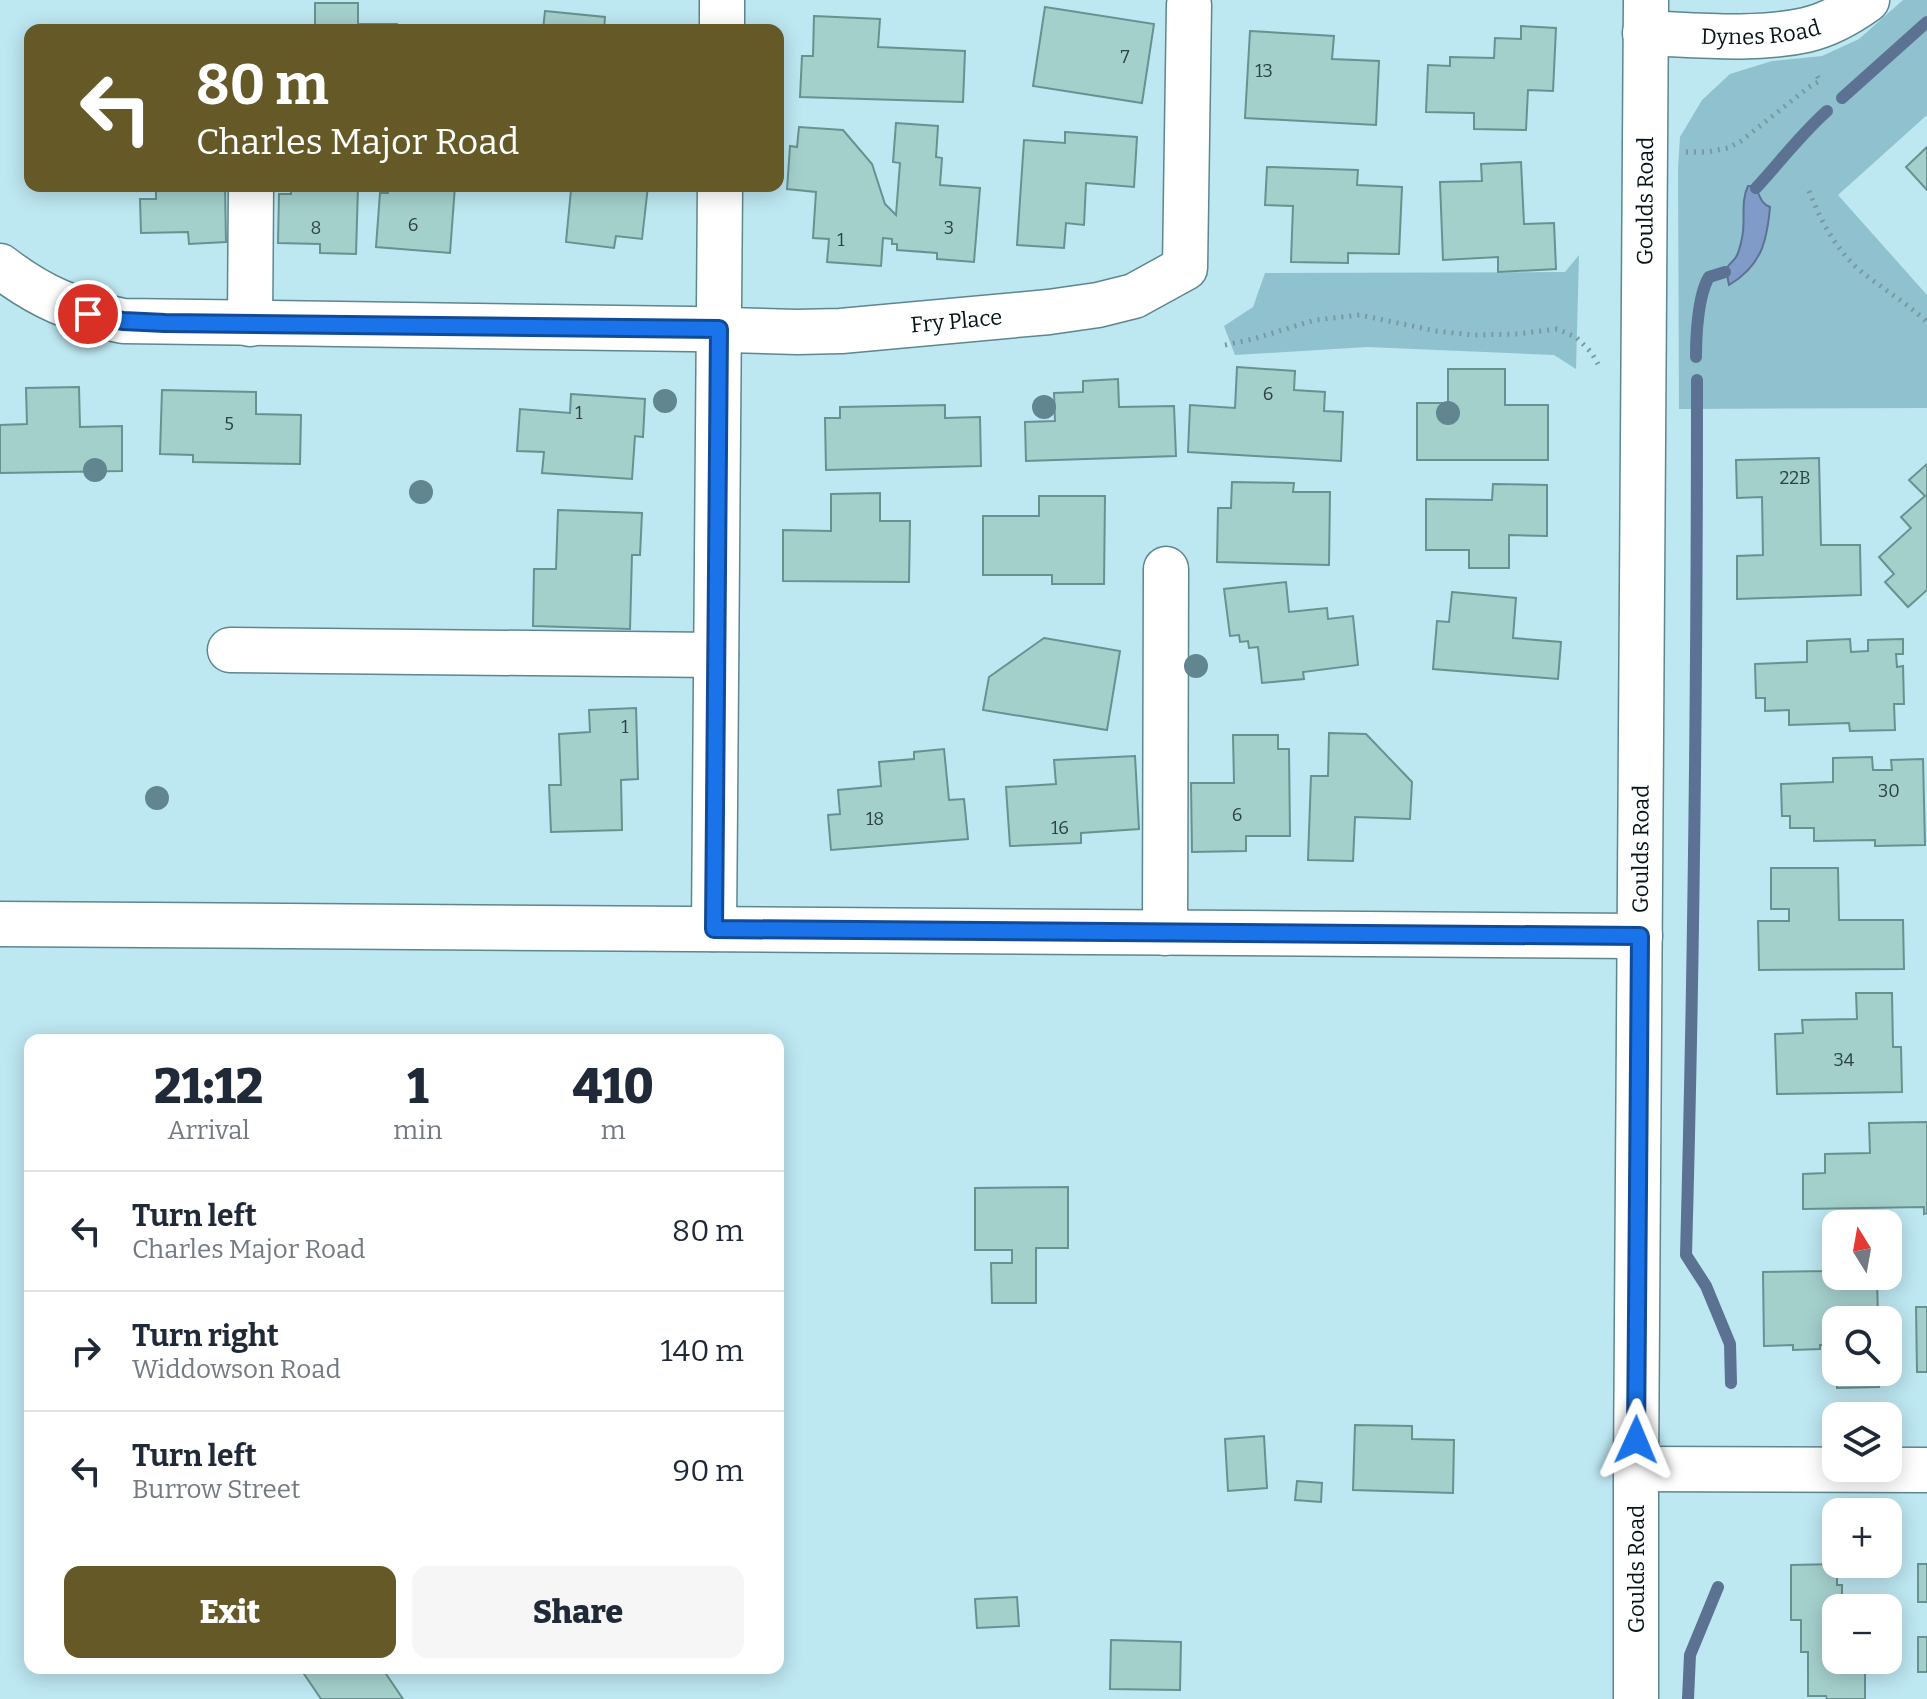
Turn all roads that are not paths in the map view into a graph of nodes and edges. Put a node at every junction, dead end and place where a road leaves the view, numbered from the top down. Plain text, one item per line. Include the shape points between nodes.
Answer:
1 (722, 0) edge
2 (1867, 0) edge
3 (1189, 5) dead end
4 (1646, 17) edge
5 (722, 24) edge
6 (251, 192) edge
7 (720, 192) edge
8 (0, 266) edge
9 (250, 324) junction
10 (719, 329) junction
11 (1166, 569) dead end
12 (230, 650) dead end
13 (716, 655) junction
14 (0, 924) edge
15 (714, 929) junction
16 (1165, 933) junction
17 (1640, 936) junction
18 (1636, 1469) junction
19 (1927, 1470) edge
20 (1636, 1699) edge

1 - 5 street
2 - 4 street, Dynes Road via 1808,29 1759,34
3 - 10 street, Fry Place via 1185,268 1134,296 1049,312 853,330
4 - 17 street, Goulds Road
6 - 9 street
7 - 10 street
8 - 9 street, Fry Place via 24,285 88,314 123,321
9 - 10 street, Fry Place
10 - 13 street
11 - 16 street
12 - 13 street
13 - 15 street
14 - 15 street
15 - 16 street
16 - 17 street
17 - 18 street, Goulds Road
18 - 19 street
18 - 20 street, Goulds Road

